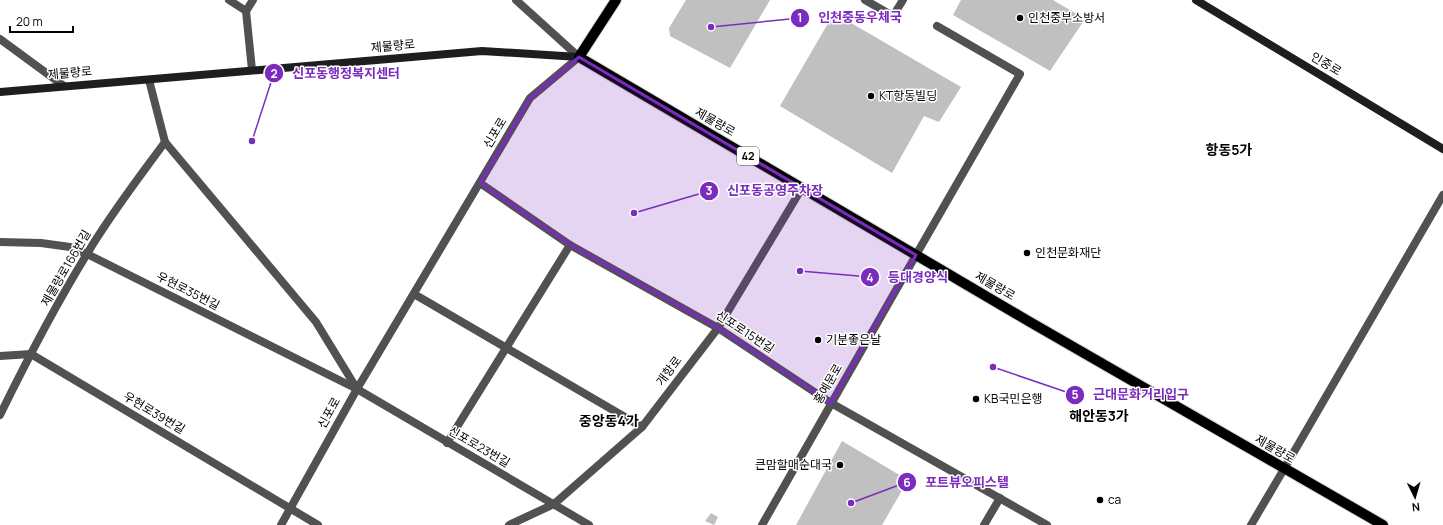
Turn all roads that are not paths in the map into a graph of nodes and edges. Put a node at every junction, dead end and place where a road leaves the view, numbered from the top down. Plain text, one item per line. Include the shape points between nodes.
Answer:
1 (229, 0) edge
2 (253, 0) edge
3 (516, 0) edge
4 (616, 0) edge
5 (865, 0) edge
6 (902, 0) edge
7 (1196, 0) edge
8 (246, 10) junction
9 (937, 26) dead end
10 (0, 39) edge
11 (579, 57) junction
12 (252, 70) junction
13 (149, 80) junction
14 (64, 86) junction
15 (0, 92) edge
16 (165, 142) junction
17 (1443, 149) edge
18 (480, 184) junction
19 (802, 188) junction
20 (1443, 195) edge
21 (0, 242) edge
22 (570, 245) junction
23 (87, 254) junction
24 (916, 255) junction
25 (414, 294) junction
26 (718, 328) junction
27 (507, 348) junction
28 (31, 354) junction
29 (0, 356) edge
30 (357, 389) junction
31 (831, 403) junction
32 (0, 415) edge
33 (642, 427) junction
34 (447, 443) junction
35 (1284, 469) junction
36 (1000, 498) junction
37 (554, 504) junction
38 (291, 509) junction
39 (280, 525) edge
40 (318, 525) edge
41 (509, 525) edge
42 (589, 525) edge
43 (762, 525) edge
44 (984, 525) edge
45 (1047, 525) edge
46 (1251, 525) edge
47 (1383, 525) edge

1 - 8 street
2 - 8 street
3 - 11 street
4 - 11 main road, 신포로
5 - 6 street via 893,16
7 - 17 main road, 인중로
8 - 12 street
9 - 24 street, 홍예문로 via 1020,74
10 - 14 street
11 - 12 main road, 제물량로 via 482,51
11 - 18 street, 신포로 via 530,98
11 - 19 main road, 제물량로 / 42
12 - 13 main road, 제물량로
13 - 14 main road, 제물량로
13 - 16 street
14 - 15 main road, 제물량로
16 - 23 street, 제물량로166번길 via 113,213
16 - 30 street via 316,322
18 - 22 street, 신포로15번길
18 - 25 street, 신포로
19 - 24 main road, 제물량로 / 42
19 - 26 street, 개항로
20 - 35 street
21 - 23 street, 우현로35번길 via 70,247
22 - 26 street, 신포로15번길
22 - 27 street
23 - 28 street, 제물량로166번길
23 - 30 street, 우현로35번길
24 - 31 street, 홍예문로
24 - 35 main road, 제물량로 / 42
25 - 27 street
25 - 30 street, 신포로
26 - 31 street, 신포로15번길
26 - 33 street, 개항로
27 - 33 street
27 - 34 street
28 - 29 street
28 - 32 street, 제물량로166번길
28 - 38 street, 우현로39번길
30 - 34 street, 신포로23번길
30 - 38 street, 신포로
31 - 36 street, 신포로15번길
31 - 43 street, 홍예문로
33 - 37 street, 개항로
34 - 37 street, 신포로23번길
35 - 46 street
35 - 47 main road, 제물량로 / 42
36 - 44 street
36 - 45 street, 신포로15번길
37 - 41 street, 개항로
37 - 42 street, 신포로23번길
38 - 39 street, 신포로
38 - 40 street, 우현로39번길

